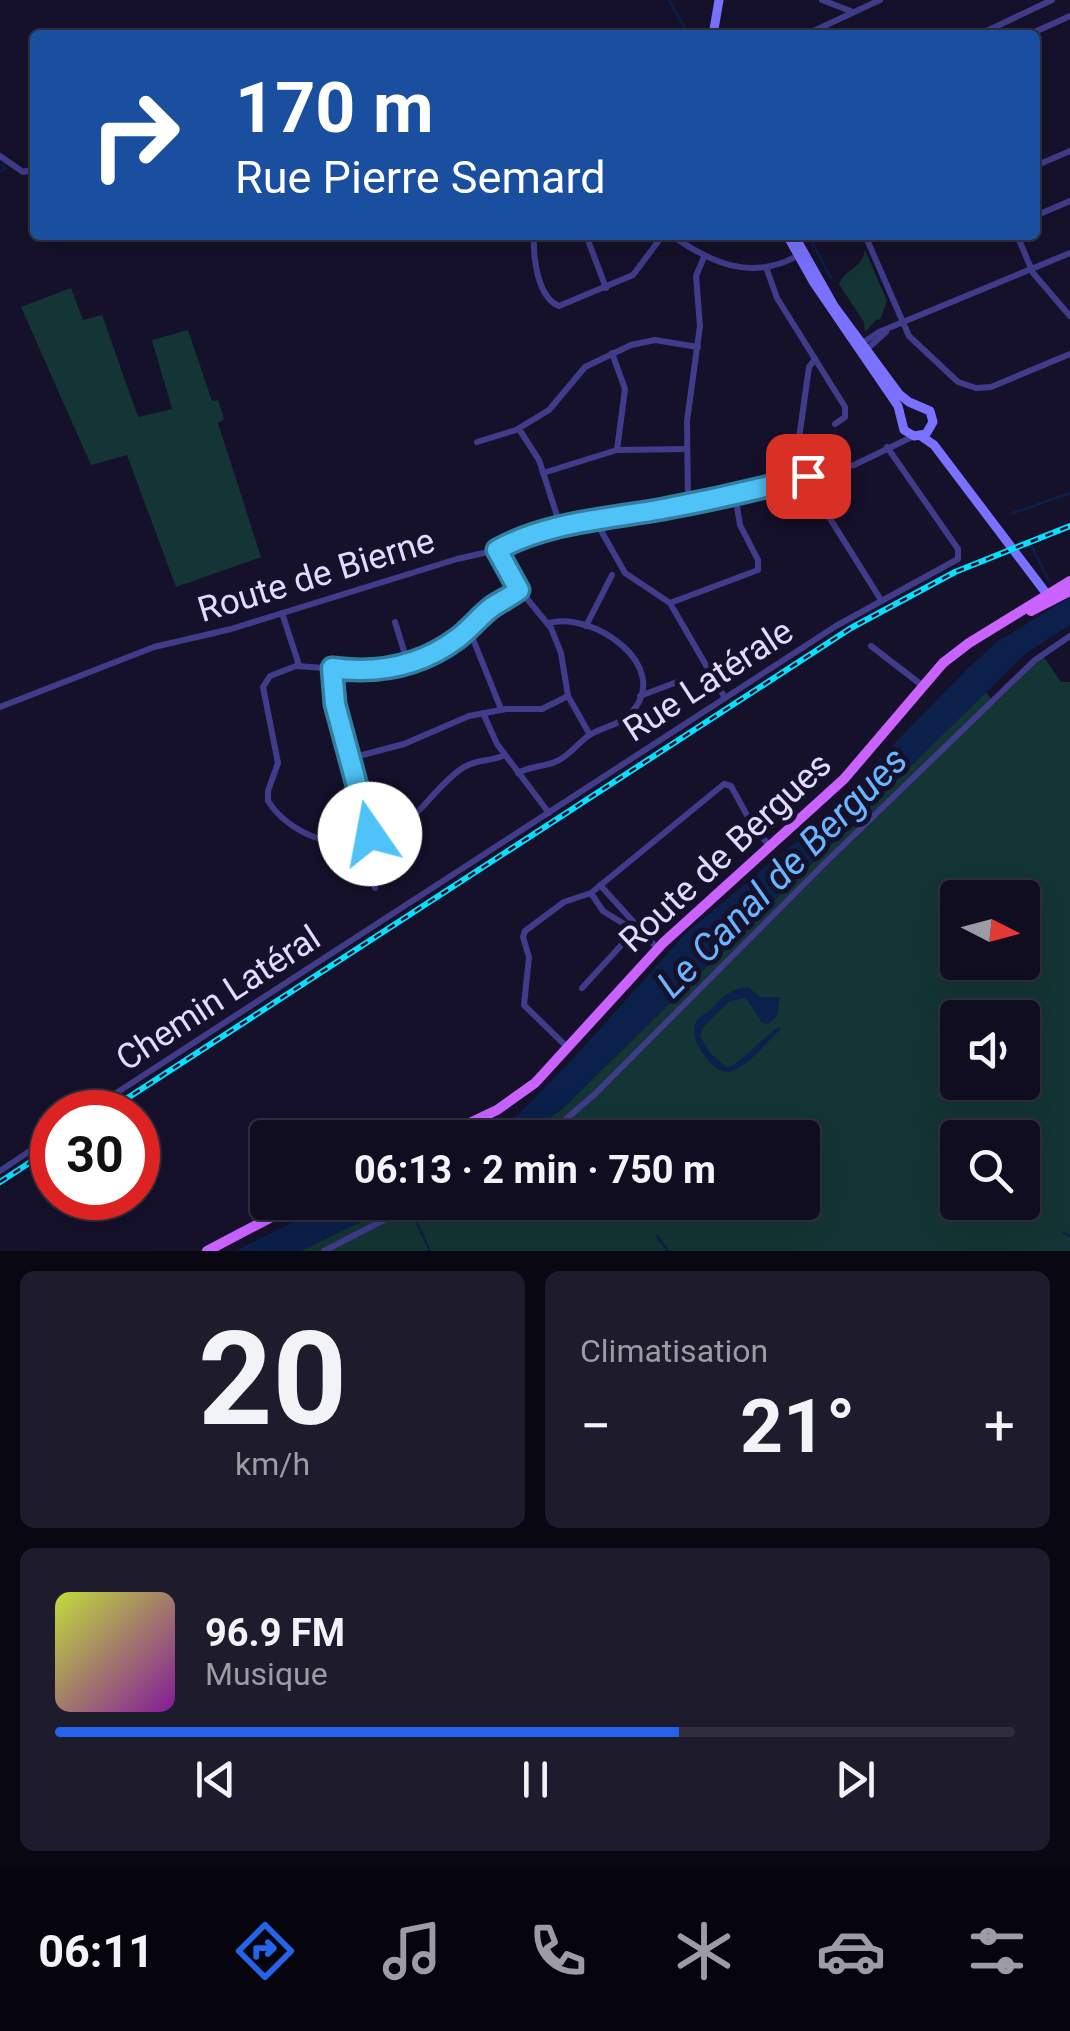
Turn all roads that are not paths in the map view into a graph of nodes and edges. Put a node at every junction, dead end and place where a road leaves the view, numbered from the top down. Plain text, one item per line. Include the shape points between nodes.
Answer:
1 (718, 0) edge
2 (822, 0) edge
3 (880, 0) edge
4 (1052, 0) edge
5 (1039, 3) edge
6 (853, 12) junction
7 (1070, 16) edge
8 (714, 30) edge
9 (816, 30) edge
10 (988, 30) edge
11 (1039, 30) edge
12 (1070, 152) edge
13 (0, 156) edge
14 (1040, 164) edge
15 (30, 171) edge
16 (1070, 201) edge
17 (1040, 214) edge
18 (534, 240) edge
19 (588, 240) edge
20 (659, 240) edge
21 (678, 240) edge
22 (794, 240) edge
23 (869, 240) edge
24 (1019, 240) edge
25 (1070, 253) edge
26 (801, 254) junction
27 (704, 257) junction
28 (766, 267) junction
29 (1031, 269) junction
30 (606, 288) junction
31 (1070, 316) edge
32 (902, 324) junction
33 (698, 347) junction
34 (861, 349) junction
35 (612, 353) junction
36 (1070, 354) edge
37 (815, 359) junction
38 (915, 405) junction
39 (902, 421) junction
40 (835, 424) dead end
41 (932, 426) junction
42 (519, 428) junction
43 (917, 436) junction
44 (477, 442) dead end
45 (686, 449) junction
46 (618, 450) junction
47 (885, 450) junction
48 (544, 473) junction
49 (956, 473) junction
50 (800, 478) junction
51 (735, 494) junction
52 (688, 504) junction
53 (595, 520) junction
54 (560, 528) junction
55 (497, 550) junction
56 (612, 575) dead end
57 (1070, 581) edge
58 (519, 590) junction
59 (1070, 590) edge
60 (1046, 598) junction
61 (881, 600) junction
62 (670, 603) junction
63 (282, 612) junction
64 (396, 622) dead end
65 (549, 624) junction
66 (586, 626) junction
67 (469, 629) junction
68 (1070, 636) edge
69 (871, 646) dead end
70 (408, 664) junction
71 (300, 665) junction
72 (744, 667) dead end
73 (332, 668) junction
74 (678, 682) dead end
75 (927, 682) junction
76 (717, 684) junction
77 (568, 696) junction
78 (640, 696) junction
79 (725, 698) junction
80 (692, 700) dead end
81 (0, 707) edge
82 (501, 709) junction
83 (483, 713) junction
84 (590, 735) junction
85 (505, 755) junction
86 (351, 758) junction
87 (518, 772) junction
88 (549, 813) junction
89 (370, 841) junction
90 (771, 847) junction
91 (600, 885) junction
92 (375, 888) dead end
93 (591, 893) junction
94 (377, 925) joint
95 (639, 931) junction
96 (658, 949) junction
97 (582, 988) dead end
98 (569, 1048) junction
99 (121, 1090) edge
100 (474, 1120) edge
101 (564, 1120) edge
102 (30, 1151) edge
103 (0, 1171) edge
104 (266, 1220) edge
105 (384, 1220) edge
106 (207, 1251) edge
107 (324, 1251) edge

1 - 8 street
2 - 6 street
3 - 6 street
4 - 5 street
5 - 10 street
6 - 9 street
7 - 11 street
12 - 14 street
13 - 15 street
16 - 17 street
18 - 30 street via 535,265 554,306
19 - 30 street
20 - 30 street via 636,273
21 - 27 street
22 - 26 street
23 - 32 street
24 - 29 street
25 - 29 street
26 - 28 street
26 - 34 street
27 - 28 street via 737,268
27 - 33 street via 696,276
28 - 37 street
29 - 31 street
29 - 32 street
32 - 34 street
32 - 36 street via 958,382 976,388
33 - 35 street via 648,340
33 - 45 street
34 - 38 street
34 - 39 street
35 - 42 street via 585,367 553,407
35 - 46 street via 624,389
37 - 40 street via 846,409
37 - 50 street via 794,469
38 - 39 street
38 - 41 street via 929,410
39 - 43 street
39 - 47 street
41 - 43 street
41 - 49 street
42 - 44 street
42 - 48 street
43 - 47 street, Route de Bierne
43 - 49 street via 934,445
45 - 46 street
45 - 52 street
46 - 48 street
47 - 50 street, Route de Bierne
47 - 61 street, Rue Latérale via 960,554
48 - 54 street
49 - 60 street
50 - 51 street, Route de Bierne
50 - 61 street
51 - 52 street, Route de Bierne
51 - 62 street via 758,570
52 - 53 street, Route de Bierne
53 - 54 street, Route de Bierne
53 - 62 street via 622,570
54 - 55 street, Route de Bierne
55 - 58 street
55 - 63 street, Route de Bierne
56 - 66 street
57 - 60 main road, Route de Bergues
58 - 65 street
58 - 67 street
59 - 60 main road, Route de Bergues
60 - 75 main road, Route de Bergues via 960,649
61 - 79 street, Rue Latérale
62 - 76 street
63 - 71 street
63 - 81 street, Route de Bierne via 154,647
64 - 70 street
65 - 66 street
65 - 77 street
66 - 78 street via 632,656
67 - 70 street
67 - 82 street
68 - 101 street via 1035,660
69 - 75 street
70 - 73 street
71 - 73 street
71 - 89 street via 273,674 263,687 278,760 268,802 316,839
72 - 76 street
73 - 86 street
74 - 78 street
75 - 90 main road, Route de Bergues via 850,774
76 - 79 street
76 - 80 street
77 - 82 street via 542,709
77 - 84 street
78 - 84 street via 623,720
79 - 88 street, Rue Latérale
82 - 83 street
83 - 85 street
83 - 86 street
84 - 87 street via 561,760
85 - 87 street
85 - 89 street via 464,766 402,828
86 - 89 street
87 - 88 street
88 - 94 street, Rue Latérale
89 - 92 street
90 - 91 street via 724,784
90 - 96 main road, Route de Bergues
91 - 93 street
91 - 95 street
93 - 95 street via 603,911
93 - 98 street via 564,902 523,936 529,955 524,1006
94 - 99 street, Chemin Latéral
95 - 96 street
95 - 97 street
96 - 98 main road, Route de Bergues
98 - 100 main road, Route de Bergues via 515,1099
102 - 103 street
104 - 106 main road
105 - 107 street

